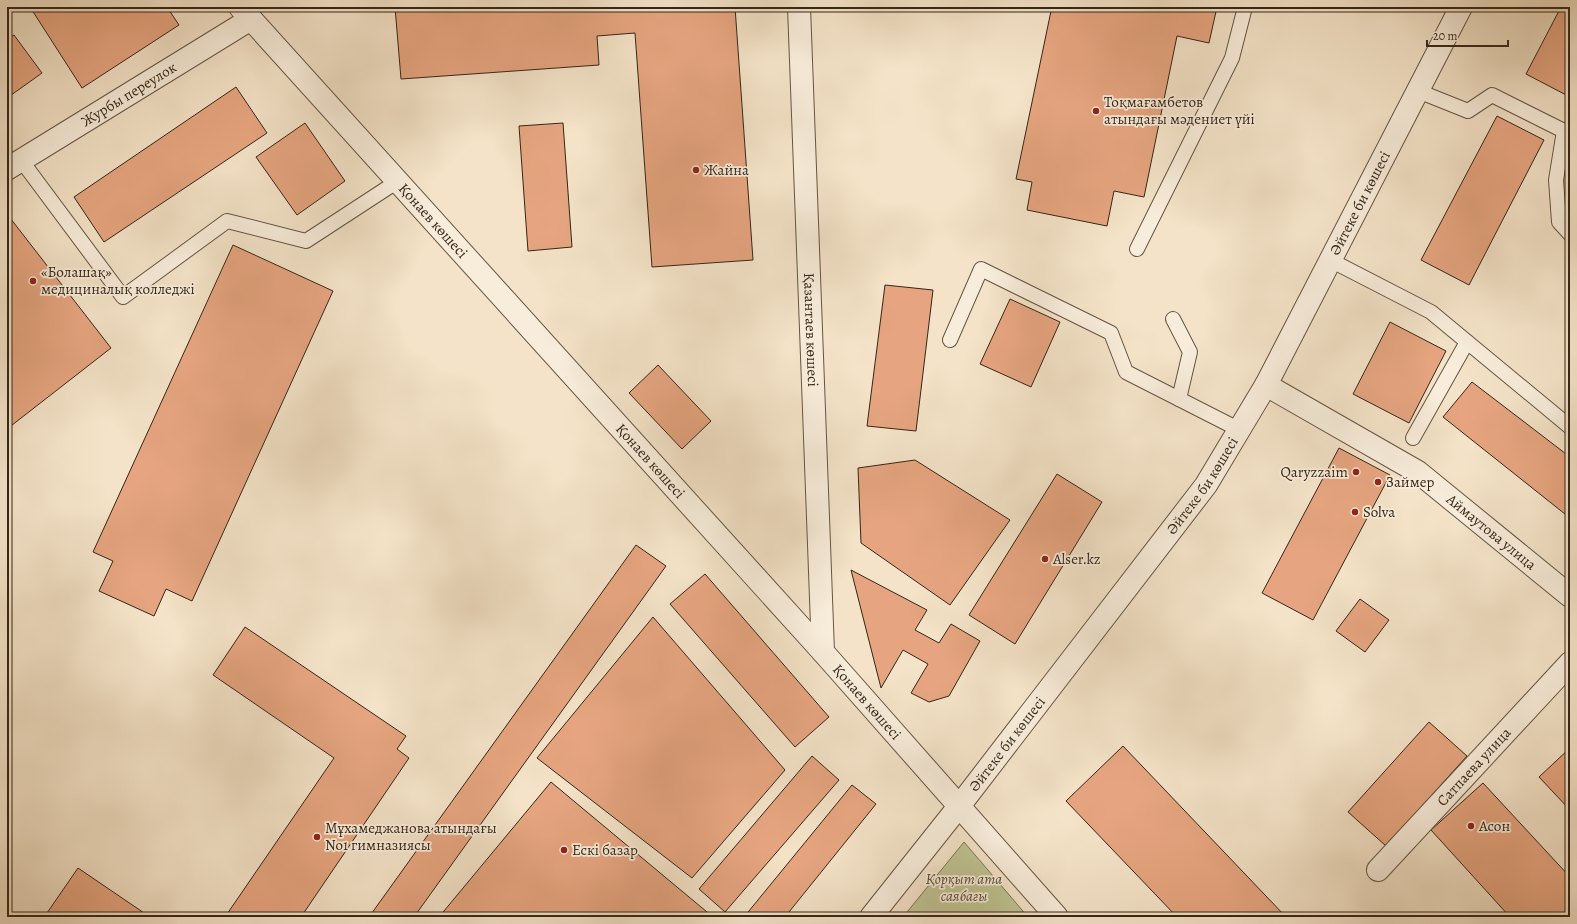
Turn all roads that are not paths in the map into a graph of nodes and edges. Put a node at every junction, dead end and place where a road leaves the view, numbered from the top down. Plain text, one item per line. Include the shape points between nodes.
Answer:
1 (799, 7) edge
2 (1245, 7) edge
3 (1461, 7) edge
4 (246, 13) edge
5 (1418, 90) junction
6 (14, 165) edge
7 (398, 181) junction
8 (1570, 234) edge
9 (1137, 249) dead end
10 (1330, 260) junction
11 (1173, 318) dead end
12 (950, 340) dead end
13 (1468, 342) junction
14 (1266, 384) junction
15 (1179, 398) junction
16 (1570, 427) edge
17 (1240, 430) junction
18 (1413, 438) dead end
19 (1570, 596) edge
20 (823, 652) junction
21 (1570, 663) edge
22 (960, 806) junction
23 (1378, 870) dead end
24 (871, 917) edge
25 (1057, 917) edge

1 - 20 street, Қазантаев көшесі
2 - 9 lane via 1232,58
3 - 5 street, Әйтеке би көшесі
4 - 6 street, Журбы переулок
4 - 7 street, Қонаев көшесі
5 - 8 lane via 1468,111 1492,95 1564,131 1556,180 1559,222
5 - 10 street, Әйтеке би көшесі
6 - 7 lane via 124,297 227,221 306,241
7 - 20 street, Қонаев көшесі
10 - 13 lane via 1431,312
10 - 14 street, Әйтеке би көшесі
11 - 15 lane via 1190,352
12 - 15 lane via 981,270 1111,333 1126,372
13 - 16 lane
13 - 18 lane
14 - 17 street, Әйтеке би көшесі
14 - 19 street, Аймаутова улица via 1418,472
15 - 17 lane
17 - 22 street, Әйтеке би көшесі via 1206,485
20 - 22 street, Қонаев көшесі
21 - 23 street, Сатпаева улица
22 - 24 street, Әйтеке би көшесі
22 - 25 street, Қонаев көшесі

